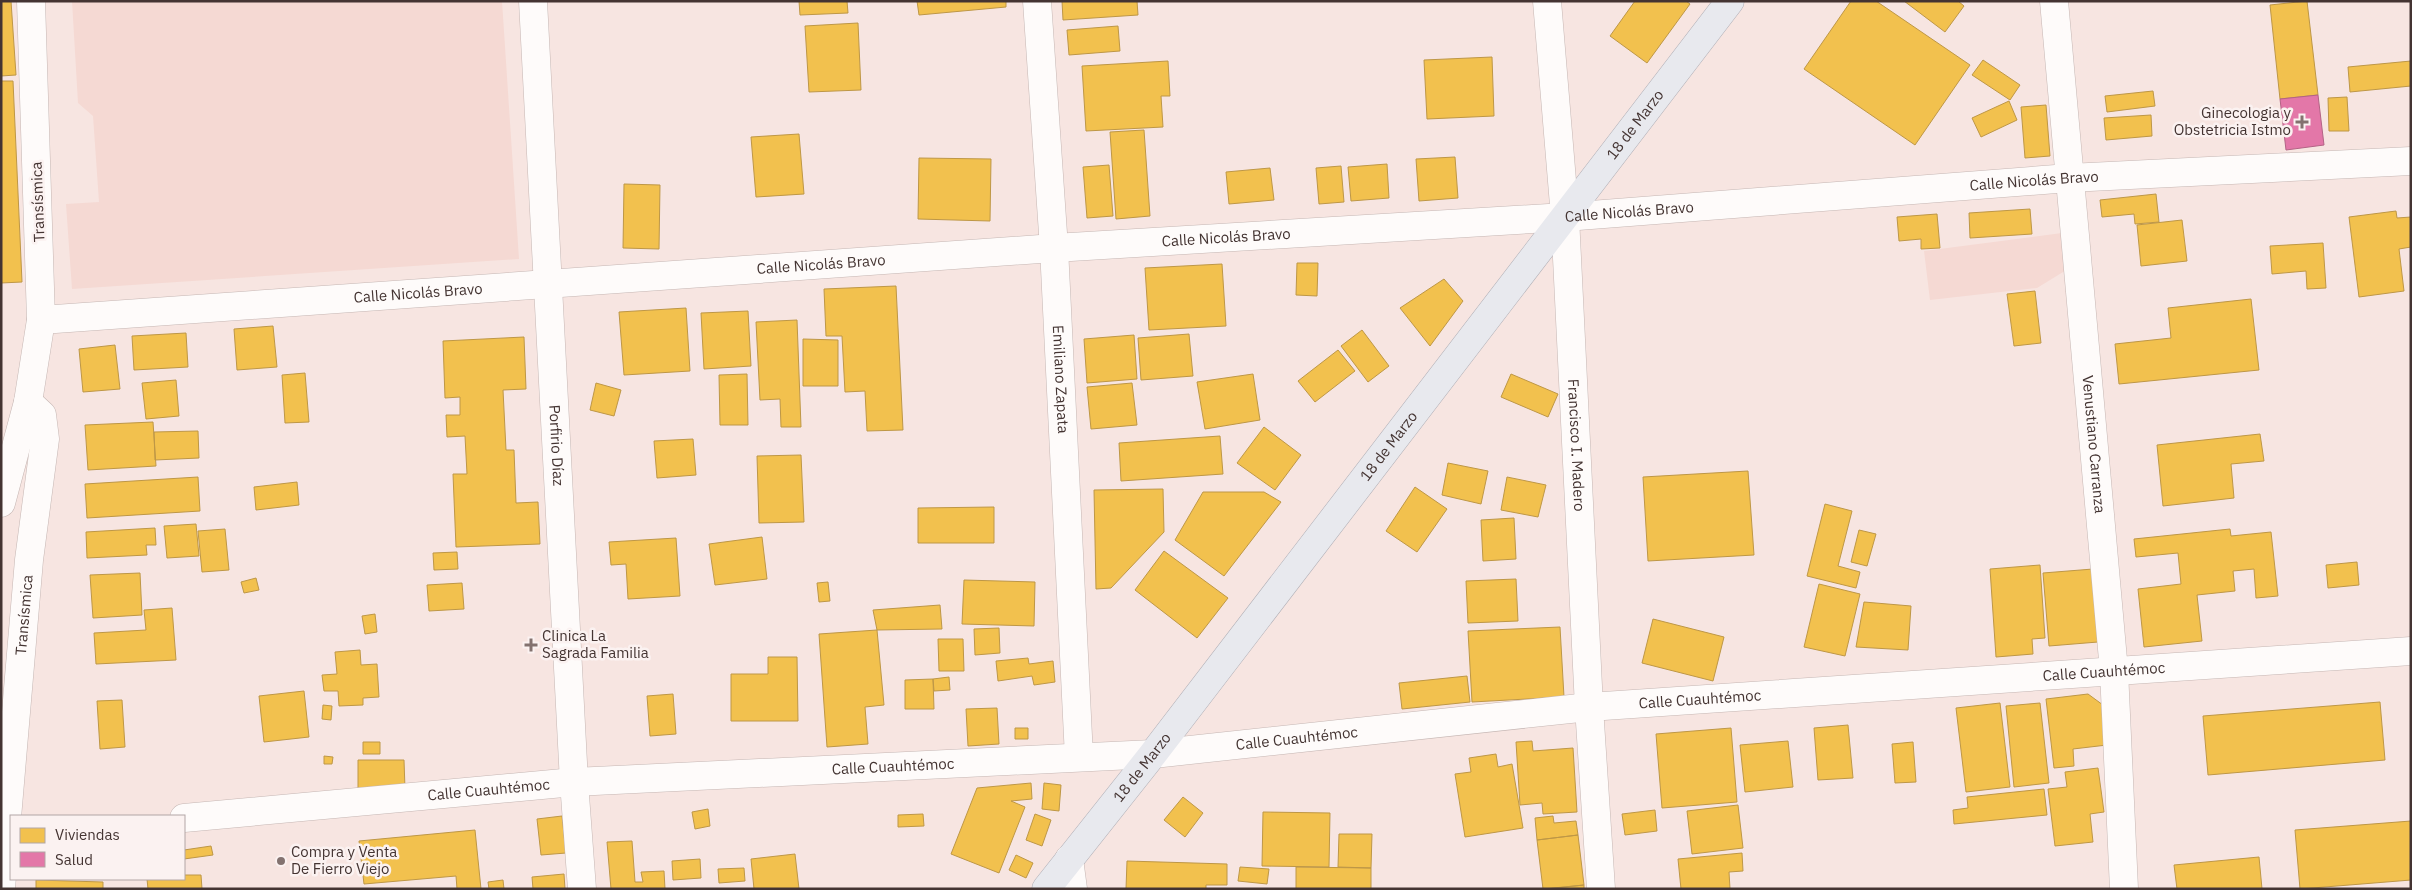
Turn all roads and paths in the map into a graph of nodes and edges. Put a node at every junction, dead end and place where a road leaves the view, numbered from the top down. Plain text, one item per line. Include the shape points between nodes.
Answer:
1 (31, 1) edge
2 (533, 1) edge
3 (1037, 1) edge
4 (1547, 1) edge
5 (1730, 1) edge
6 (2054, 1) edge
7 (2411, 161) edge
8 (2070, 178) junction
9 (1565, 217) junction
10 (1054, 248) junction
11 (548, 286) junction
12 (41, 320) junction
13 (28, 402) junction
14 (1, 503) edge
15 (2411, 651) edge
16 (2114, 671) junction
17 (1589, 707) junction
18 (1154, 754) junction
19 (1080, 757) junction
20 (574, 782) junction
21 (185, 818) edge
22 (8, 834) edge
23 (1069, 858) junction
24 (1, 888) edge
25 (582, 889) edge
26 (1046, 889) edge
27 (1073, 889) edge
28 (1601, 889) edge
29 (2124, 889) edge

1 - 12 street, Transísmica
2 - 11 street, Porfirio Díaz
3 - 10 street, Emiliano Zapata
4 - 9 street, Francisco I. Madero
5 - 9 main road, 18 de Marzo
6 - 8 street, Venustiano Carranza
7 - 8 street, Calle Nicolás Bravo
8 - 9 street, Calle Nicolás Bravo
8 - 16 street, Venustiano Carranza
9 - 10 street, Calle Nicolás Bravo
9 - 17 street, Francisco I. Madero
9 - 18 main road, 18 de Marzo
10 - 11 street, Calle Nicolás Bravo
10 - 19 street, Emiliano Zapata
11 - 12 street, Calle Nicolás Bravo
11 - 20 street, Porfirio Díaz
12 - 13 street, Transísmica
13 - 14 street, Transísmica
13 - 22 street, Transísmica via 42,415 45,439 29,560
15 - 16 street, Calle Cuauhtémoc
16 - 17 street, Calle Cuauhtémoc
16 - 29 street, Venustiano Carranza
17 - 18 street, Calle Cuauhtémoc
17 - 28 street, Francisco I. Madero
18 - 19 street, Calle Cuauhtémoc
18 - 23 main road, 18 de Marzo
19 - 20 street, Calle Cuauhtémoc
20 - 21 street, Calle Cuauhtémoc
20 - 25 street, Porfirio Díaz
22 - 24 street, Transísmica
23 - 26 main road, 18 de Marzo
23 - 27 street

